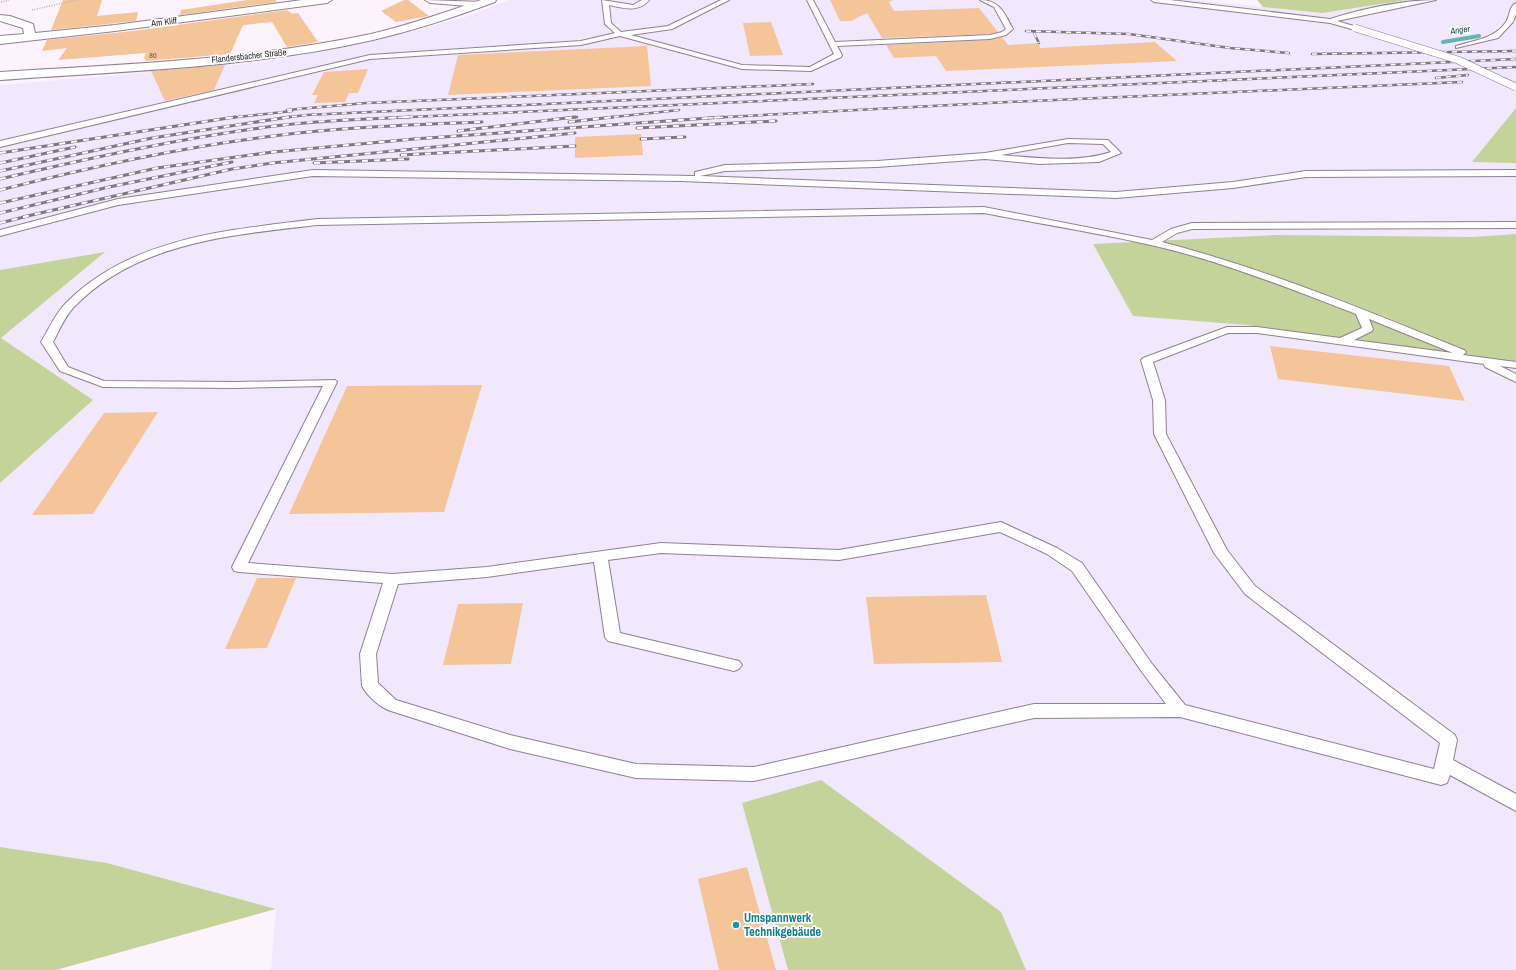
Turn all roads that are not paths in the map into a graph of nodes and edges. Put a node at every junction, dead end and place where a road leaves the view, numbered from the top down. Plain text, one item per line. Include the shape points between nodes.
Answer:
1 (318, 0) edge
2 (430, 0) edge
3 (646, 0) edge
4 (726, 0) edge
5 (810, 0) edge
6 (983, 0) edge
7 (1154, 0) edge
8 (1433, 0) edge
9 (605, 1) edge
10 (486, 2) edge
11 (1252, 5) dead end
12 (1516, 5) edge
13 (1260, 11) junction
14 (3, 18) edge
15 (1330, 21) junction
16 (620, 34) junction
17 (30, 37) junction
18 (0, 40) edge
19 (833, 44) junction
20 (1458, 47) dead end
21 (0, 76) edge
22 (1516, 87) edge
23 (0, 144) edge
24 (986, 156) junction
25 (1516, 173) edge
26 (681, 178) junction
27 (1516, 225) edge
28 (0, 234) edge
29 (1154, 243) junction
30 (1362, 312) junction
31 (1342, 341) junction
32 (1478, 359) junction
33 (1516, 365) edge
34 (1516, 379) edge
35 (600, 555) junction
36 (392, 579) junction
37 (734, 664) dead end
38 (1180, 710) junction
39 (1444, 763) junction
40 (1516, 803) edge

1 - 17 street, Am Kliff
2 - 10 street
3 - 9 lane via 643,5 637,6
4 - 16 lane via 670,28
5 - 19 lane
6 - 19 lane via 996,6 1003,17 1010,29 1004,34 990,37
7 - 13 lane
8 - 15 lane via 1349,15
9 - 16 lane via 608,24
10 - 21 street, Flandersbacher Straße via 414,27 306,50 244,58
11 - 13 lane
12 - 20 lane via 1510,22 1496,37
13 - 15 lane
14 - 17 street via 29,26
15 - 22 lane, bridge via 1419,46
16 - 19 lane via 742,67 811,69 838,55
16 - 23 lane via 581,43 370,57
17 - 18 street, Am Kliff
24 - 24 lane via 1039,161 1099,159 1117,153 1106,142 1068,141
24 - 26 lane via 877,164 725,168
25 - 26 lane via 1306,174 1233,185 1116,195
26 - 28 lane via 313,173 118,202
27 - 29 lane via 1192,226 1174,231
29 - 30 lane via 1278,280
29 - 36 lane via 984,210 317,222 217,235 161,248 110,271 68,306 47,342 64,369 103,384 236,385 331,382 239,567
30 - 31 lane via 1368,329
30 - 32 lane
31 - 32 lane
31 - 39 lane via 1257,330 1227,330 1147,360 1159,400 1160,434 1221,553 1250,590 1449,740
32 - 33 lane
32 - 34 lane
35 - 36 lane via 487,572
35 - 37 lane via 613,637
35 - 38 lane via 661,548 839,555 1002,527 1052,551 1077,567 1147,668
36 - 38 lane via 368,654 370,686 391,705 510,742 636,771 754,774 1034,711
38 - 39 lane via 1441,778
39 - 40 lane

